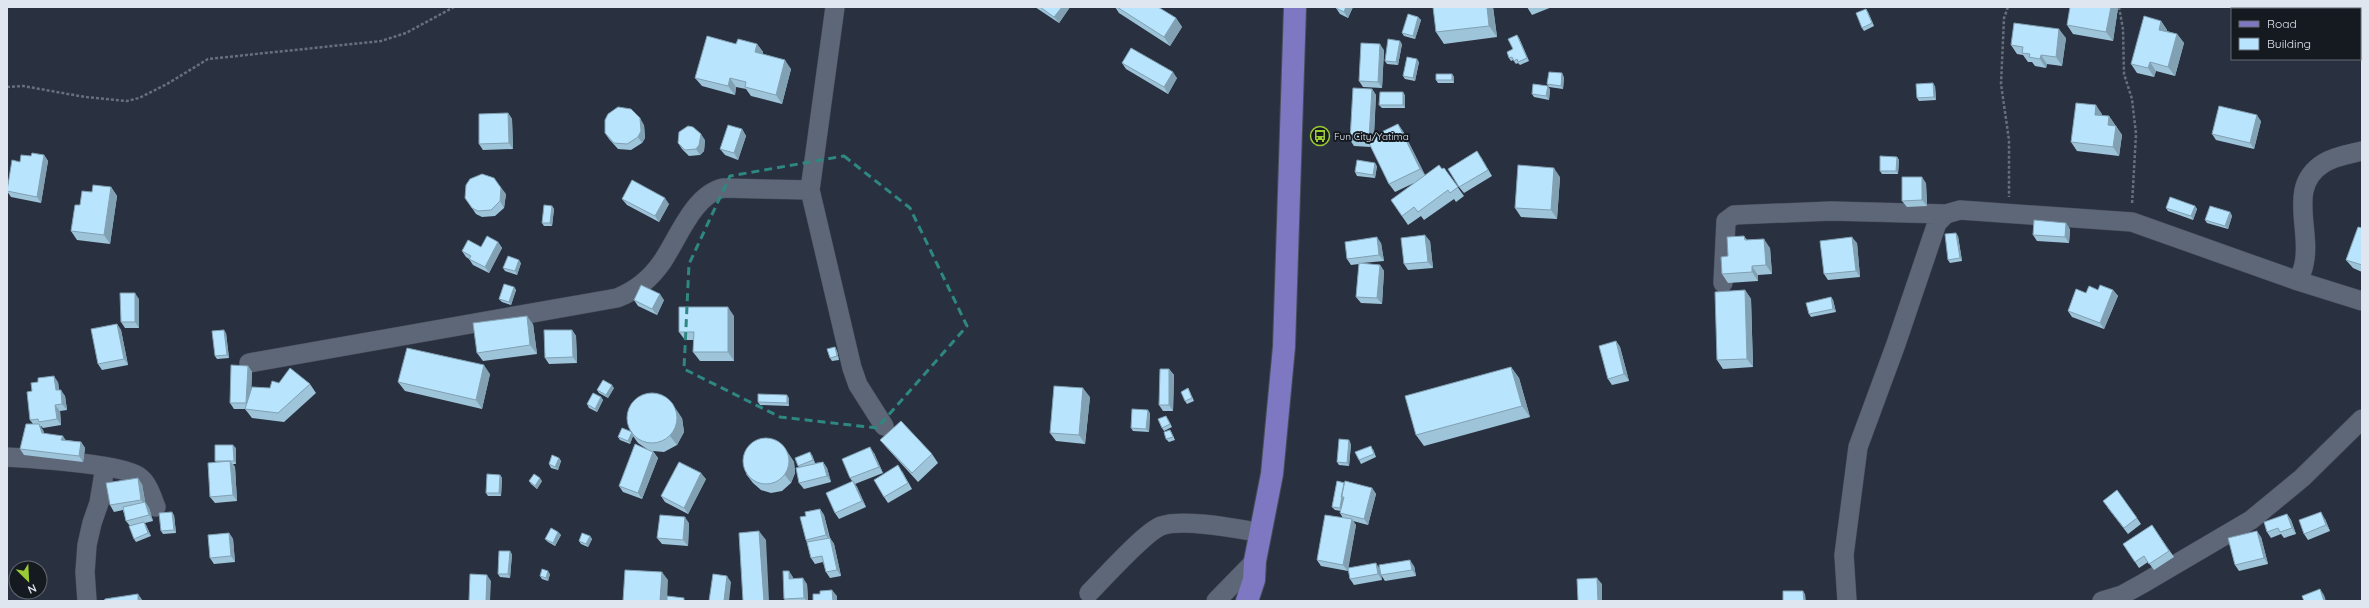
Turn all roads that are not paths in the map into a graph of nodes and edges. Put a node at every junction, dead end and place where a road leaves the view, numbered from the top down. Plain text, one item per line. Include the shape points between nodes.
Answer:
1 (834, 7) edge
2 (1295, 7) edge
3 (2362, 151) edge
4 (810, 190) junction
5 (1946, 214) junction
6 (2298, 282) junction
7 (1723, 283) edge
8 (2362, 301) edge
9 (249, 363) dead end
10 (2362, 419) edge
11 (884, 426) dead end
12 (7, 456) edge
13 (104, 467) junction
14 (156, 508) dead end
15 (1262, 533) junction
16 (1255, 561) junction
17 (1089, 593) dead end
18 (88, 601) edge
19 (1216, 601) edge
20 (1247, 601) edge
21 (1847, 601) edge
22 (2102, 601) edge

1 - 4 street
2 - 15 main road via 1284,347 1272,474
3 - 6 street via 2324,163 2313,171 2307,182 2302,206 2305,263
4 - 9 street via 713,190 688,218 662,263 643,283 630,293 617,298
4 - 11 street via 852,368 858,385
5 - 6 street via 1960,210 2132,222
5 - 7 street via 1830,212 1734,215 1726,221
5 - 21 street via 1937,223 1858,447 1844,555
6 - 8 street
10 - 22 street via 2302,478 2251,520 2122,595
12 - 13 street
13 - 14 street via 138,476 146,486
13 - 18 street via 99,502 87,546 85,572
15 - 16 main road
15 - 17 street via 1204,524 1161,526
16 - 19 street
16 - 20 main road via 1254,580

